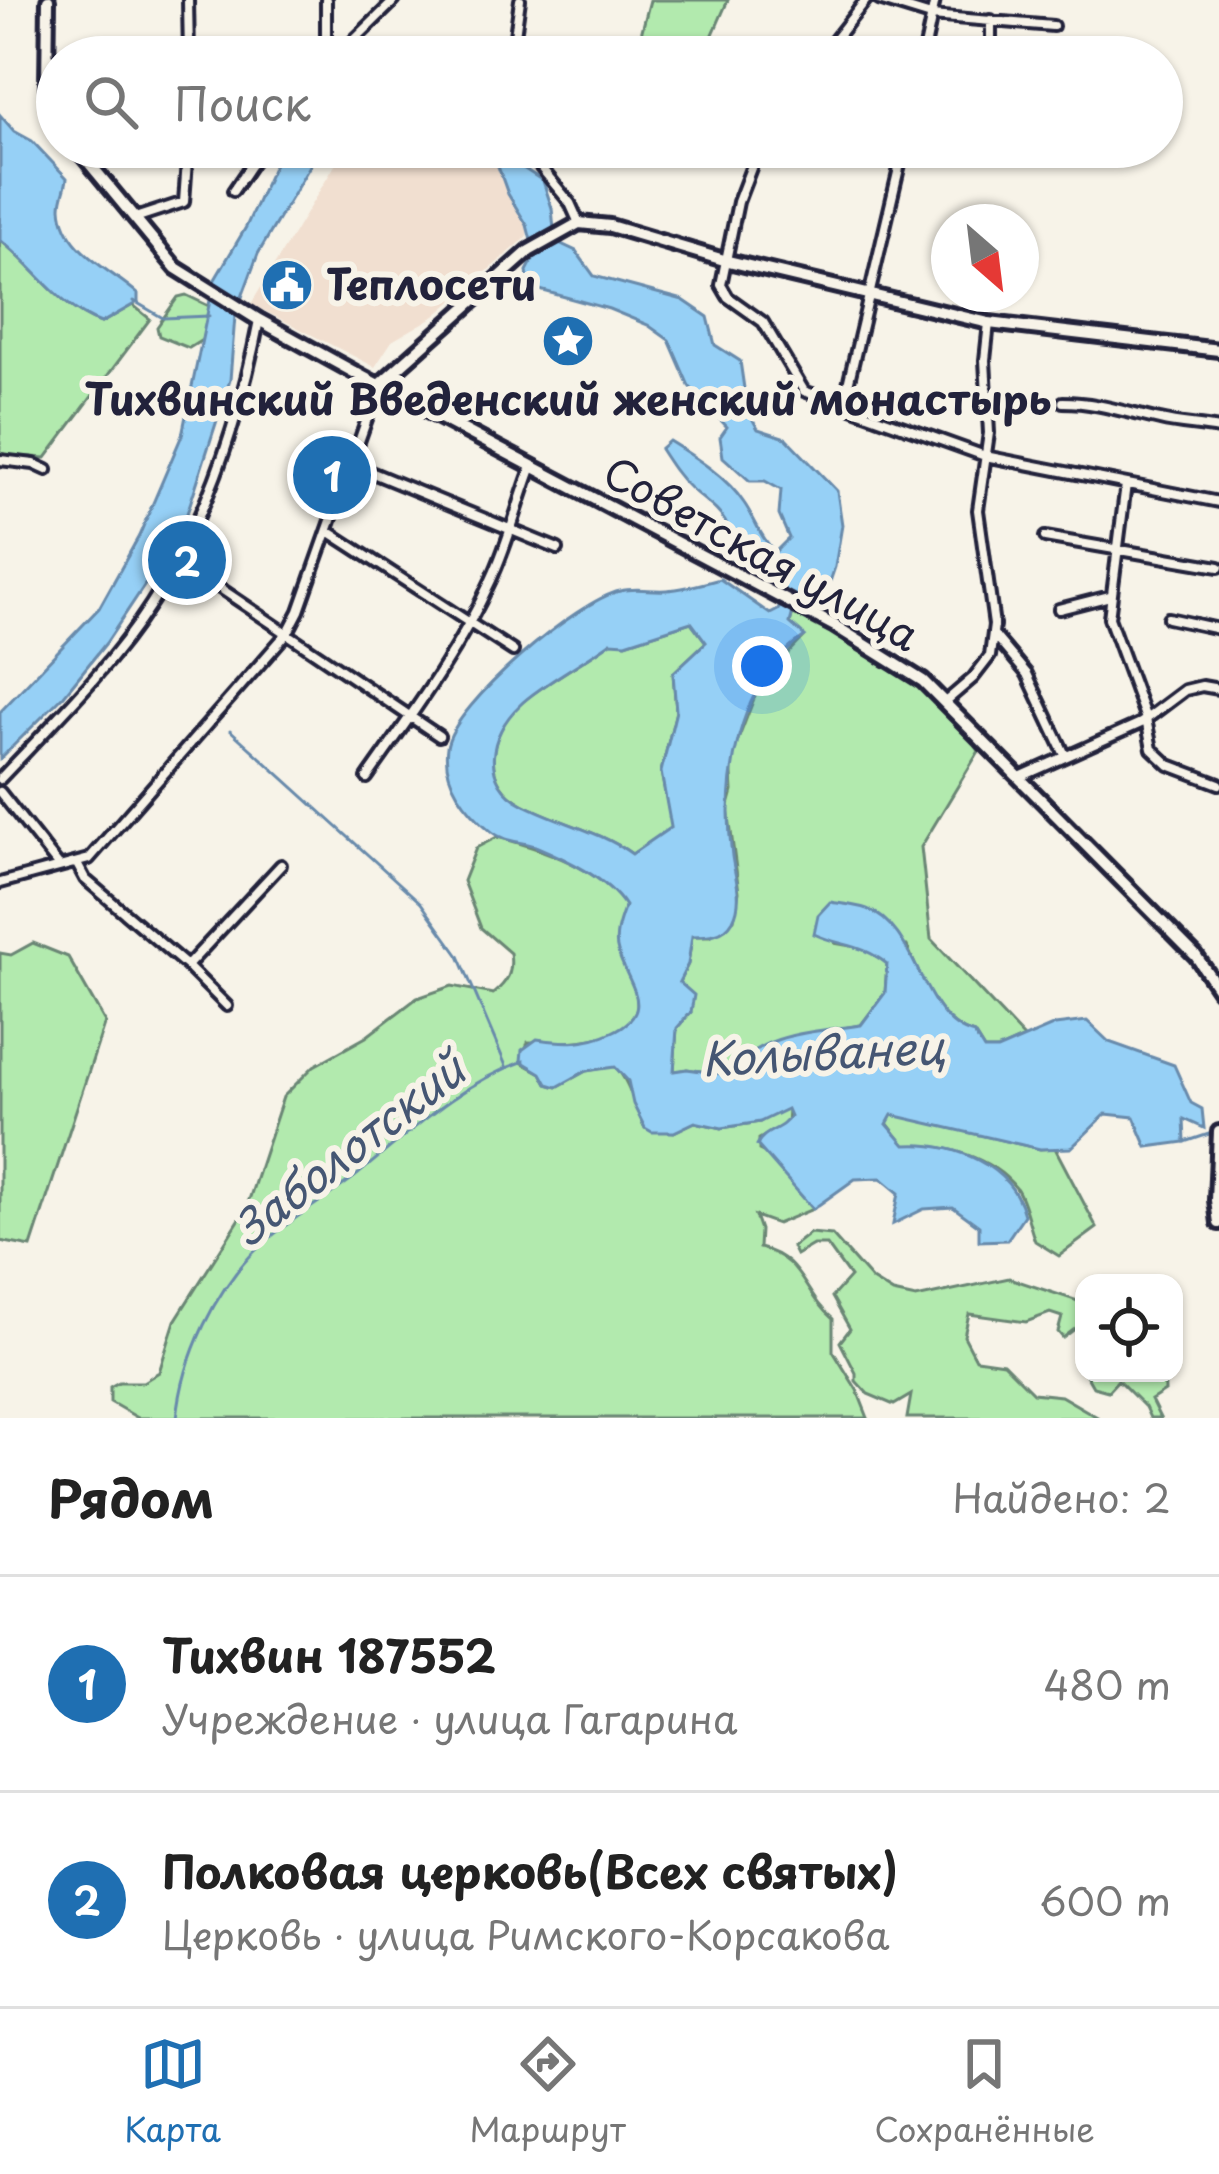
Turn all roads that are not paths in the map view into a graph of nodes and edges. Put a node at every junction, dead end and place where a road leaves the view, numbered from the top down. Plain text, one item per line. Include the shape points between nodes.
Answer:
1 (48, 0) edge
2 (188, 0) edge
3 (326, 0) edge
4 (395, 0) edge
5 (520, 0) edge
6 (866, 0) edge
7 (879, 0) edge
8 (935, 0) edge
9 (931, 16) junction
10 (991, 20) junction
11 (1053, 26) dead end
12 (48, 36) edge
13 (189, 36) edge
14 (326, 36) edge
15 (358, 36) edge
16 (515, 36) edge
17 (838, 36) edge
18 (927, 36) edge
19 (991, 36) edge
20 (92, 168) edge
21 (186, 168) edge
22 (248, 168) edge
23 (541, 168) edge
24 (751, 168) edge
25 (899, 168) edge
26 (233, 190) dead end
27 (132, 219) junction
28 (579, 223) junction
29 (724, 260) junction
30 (867, 296) junction
31 (260, 320) junction
32 (989, 323) junction
33 (1219, 350) edge
34 (380, 384) junction
35 (1063, 402) dead end
36 (843, 406) junction
37 (1219, 429) edge
38 (985, 455) junction
39 (0, 460) edge
40 (351, 464) junction
41 (532, 466) junction
42 (47, 470) dead end
43 (1126, 484) junction
44 (1219, 502) edge
45 (509, 526) junction
46 (328, 531) junction
47 (1045, 537) dead end
48 (191, 538) junction
49 (558, 548) dead end
50 (1118, 548) junction
51 (1219, 566) edge
52 (1111, 596) junction
53 (1059, 609) dead end
54 (1168, 617) dead end
55 (470, 622) junction
56 (1219, 629) edge
57 (288, 632) junction
58 (993, 634) junction
59 (513, 650) dead end
60 (1219, 689) edge
61 (944, 701) junction
62 (410, 717) junction
63 (1146, 719) junction
64 (439, 736) dead end
65 (1065, 756) junction
66 (1020, 777) junction
67 (367, 778) dead end
68 (0, 779) edge
69 (1219, 784) edge
70 (0, 792) edge
71 (77, 864) junction
72 (58, 865) junction
73 (281, 865) dead end
74 (0, 884) edge
75 (187, 966) junction
76 (1219, 990) edge
77 (227, 1006) dead end
78 (1219, 1132) edge
79 (1219, 1223) edge

1 - 12 main road
2 - 13 street
3 - 14 street
4 - 15 street
5 - 16 street
6 - 17 street
7 - 9 street
8 - 9 street
9 - 10 street
9 - 18 street
10 - 11 street
10 - 19 street
20 - 27 main road
21 - 27 street via 184,202
22 - 26 street
23 - 28 street
24 - 29 street
25 - 30 street
27 - 31 main road, Советская улица via 176,268
28 - 29 main road
28 - 34 main road via 529,250
29 - 30 main road
29 - 36 street via 728,297 770,330 804,391
30 - 32 main road
30 - 36 street
31 - 34 main road, Советская улица
31 - 48 street
32 - 33 main road
32 - 38 street
34 - 40 street
34 - 41 main road, Советская улица
35 - 37 street
36 - 38 street
38 - 43 street
38 - 58 street via 978,510
39 - 42 street
40 - 45 street
40 - 46 street
41 - 45 street
41 - 61 main road, Советская улица via 807,611
43 - 44 street
43 - 50 street
45 - 49 street
45 - 55 street
46 - 55 street
46 - 57 street
47 - 50 street
48 - 57 street via 206,578
48 - 68 street via 149,608
50 - 51 street
50 - 52 street
52 - 53 street
52 - 63 street via 1108,618
54 - 56 street
55 - 59 street
55 - 62 street
57 - 62 street
57 - 71 street
58 - 61 street via 990,656
58 - 65 street via 1027,674
60 - 63 street via 1185,690
61 - 66 main road, Советская улица
62 - 64 street
62 - 67 street
63 - 65 street
63 - 69 street via 1152,749 1169,765
65 - 66 street
66 - 76 main road, Советская улица via 1196,956
70 - 72 street
71 - 72 street
71 - 75 street
72 - 74 street
73 - 75 street
75 - 77 street
78 - 79 main road

